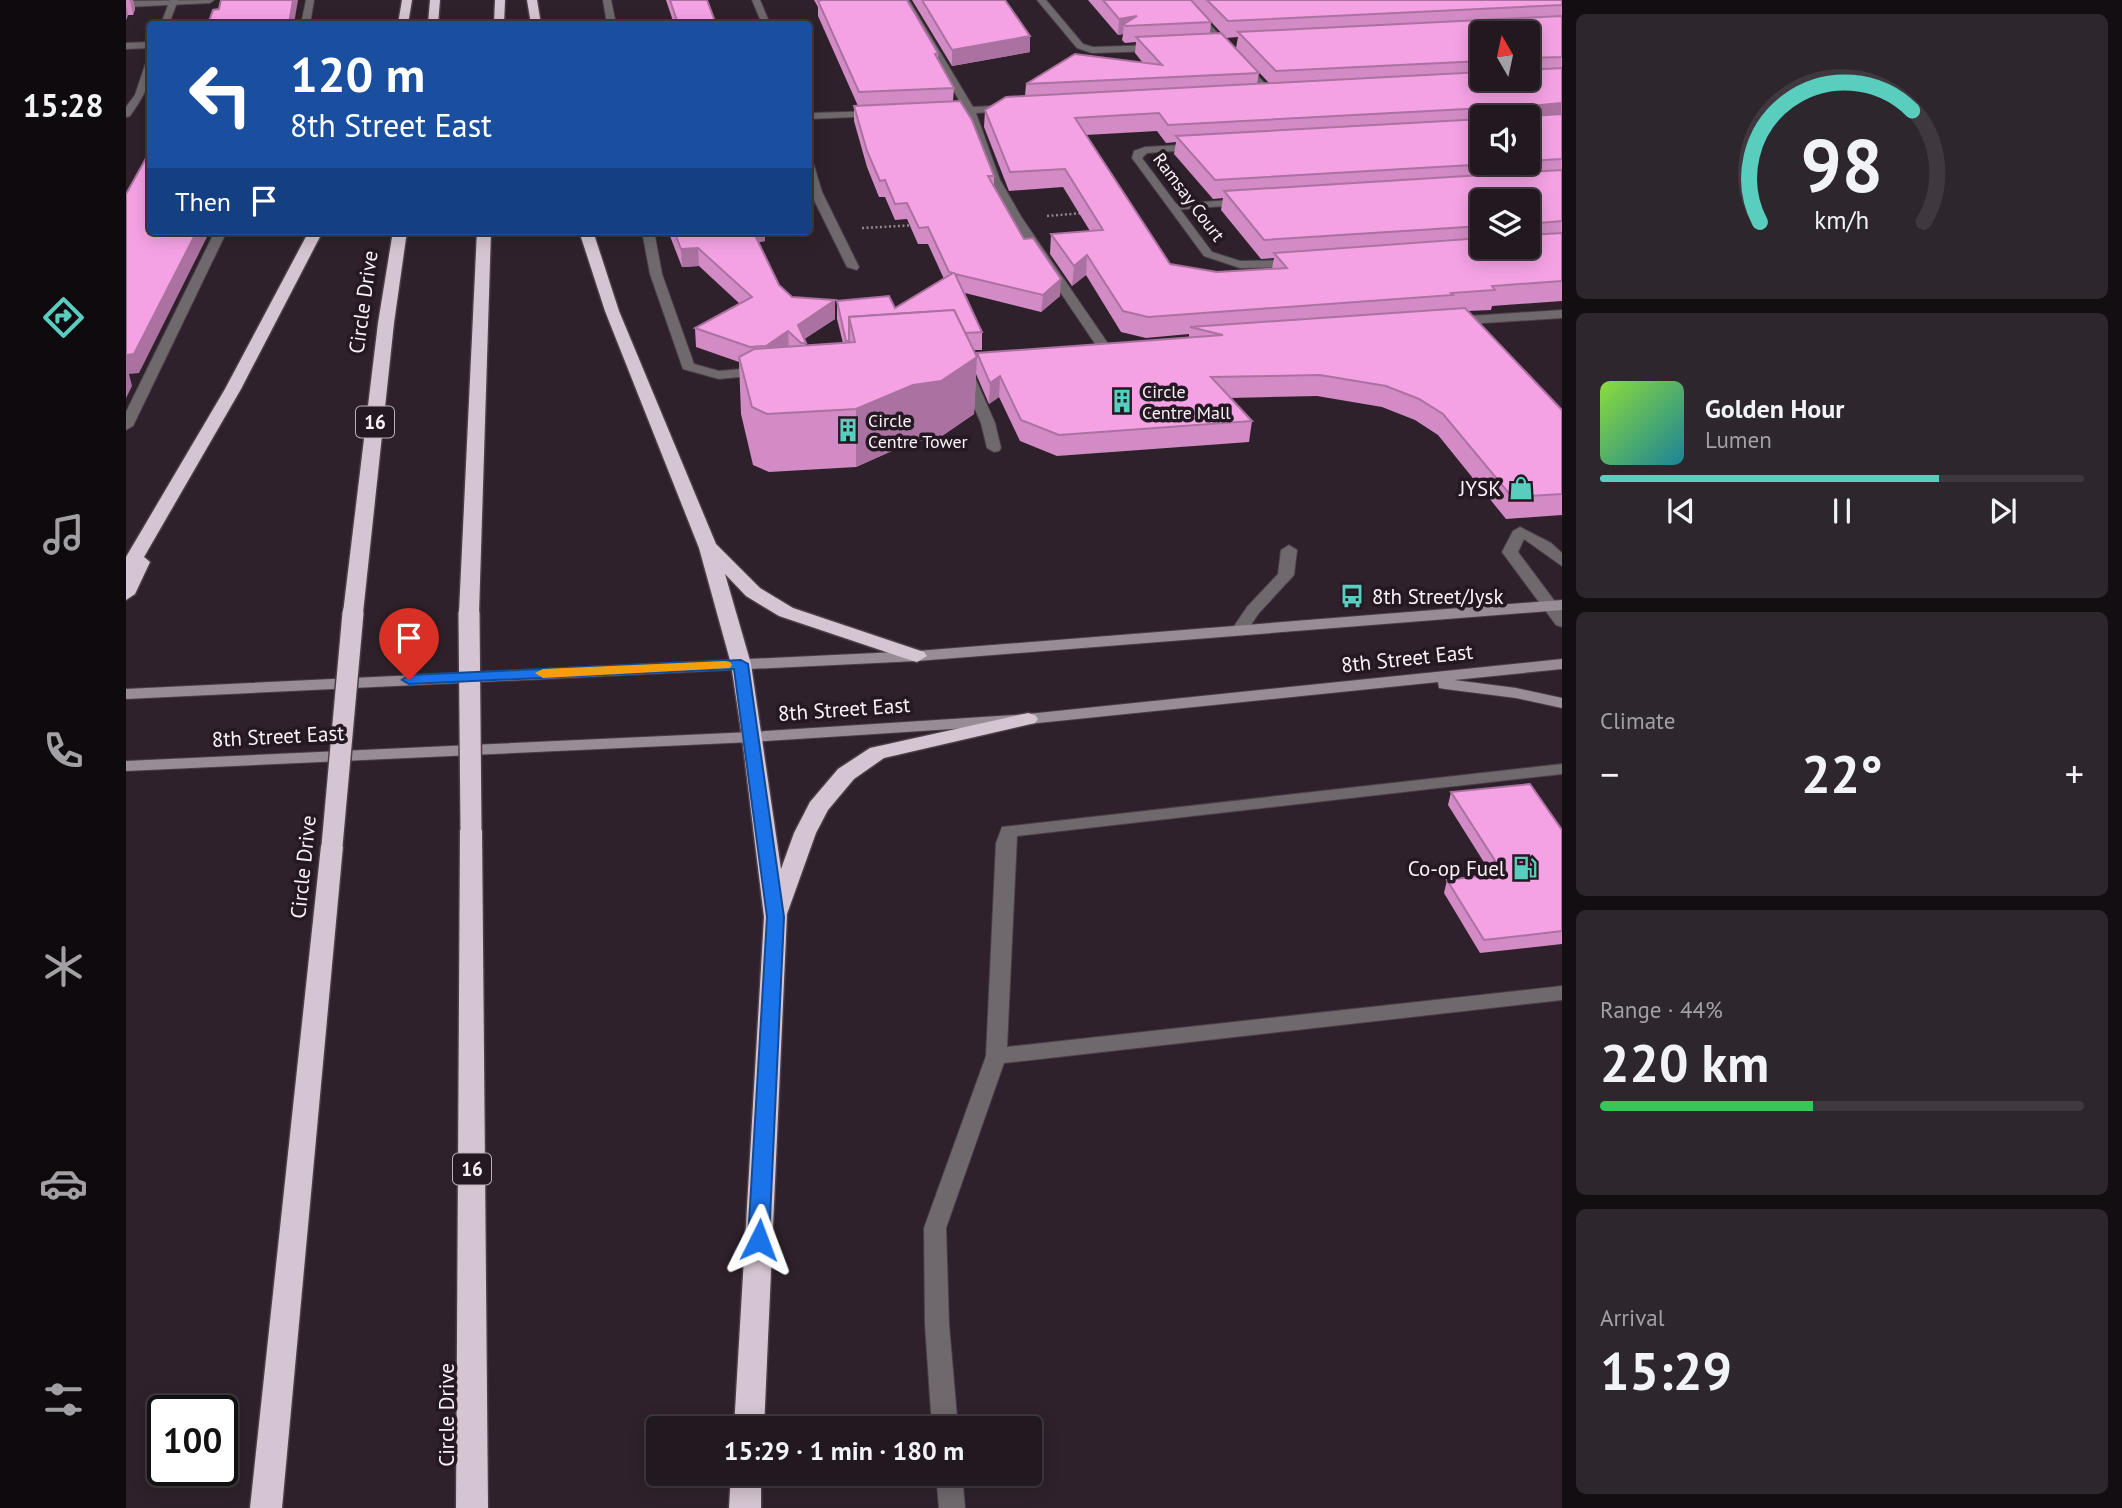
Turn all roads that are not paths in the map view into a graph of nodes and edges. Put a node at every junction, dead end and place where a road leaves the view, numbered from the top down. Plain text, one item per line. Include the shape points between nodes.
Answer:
1 (210, 0) edge
2 (310, 0) edge
3 (407, 0) edge
4 (435, 0) edge
5 (500, 0) edge
6 (532, 0) edge
7 (607, 0) edge
8 (756, 0) edge
9 (905, 0) edge
10 (1041, 0) edge
11 (1182, 0) edge
12 (173, 1) edge
13 (126, 4) edge
14 (166, 21) edge
15 (306, 21) edge
16 (404, 21) edge
17 (433, 21) edge
18 (499, 21) edge
19 (536, 21) edge
20 (611, 21) edge
21 (765, 21) edge
22 (1222, 44) junction
23 (1236, 44) edge
24 (147, 45) edge
25 (1209, 45) edge
26 (126, 46) edge
27 (1167, 48) edge
28 (147, 74) edge
29 (1284, 93) edge
30 (1256, 94) edge
31 (1270, 94) junction
32 (1024, 107) edge
33 (970, 110) junction
34 (929, 112) edge
35 (888, 113) edge
36 (126, 114) edge
37 (812, 116) edge
38 (1209, 146) edge
39 (812, 177) edge
40 (1251, 201) edge
41 (1175, 207) junction
42 (219, 235) edge
43 (314, 235) edge
44 (399, 235) edge
45 (484, 235) edge
46 (587, 235) edge
47 (649, 235) edge
48 (1305, 263) edge
49 (853, 267) dead end
50 (1562, 314) edge
51 (1443, 322) edge
52 (1103, 345) edge
53 (958, 356) edge
54 (772, 370) edge
55 (126, 426) edge
56 (994, 448) dead end
57 (178, 485) junction
58 (708, 548) junction
59 (1289, 550) dead end
60 (1562, 561) edge
61 (126, 573) edge
62 (126, 594) edge
63 (1556, 606) edge
64 (1562, 622) edge
65 (1238, 632) junction
66 (917, 656) junction
67 (741, 664) junction
68 (1562, 664) edge
69 (1418, 680) junction
70 (126, 694) edge
71 (1562, 703) edge
72 (1028, 719) junction
73 (752, 737) junction
74 (126, 766) edge
75 (1562, 769) edge
76 (776, 917) junction
77 (1562, 993) edge
78 (996, 1056) junction
79 (750, 1416) edge
80 (944, 1416) edge
81 (746, 1486) edge
82 (950, 1486) edge
83 (266, 1508) edge
84 (472, 1508) edge
85 (745, 1508) edge
86 (952, 1508) edge

1 - 12 street
2 - 15 street
3 - 16 highway
4 - 17 highway
5 - 18 highway
6 - 19 highway
7 - 20 street
8 - 21 street
9 - 33 street
10 - 27 street via 1080,46 1112,51
11 - 22 street
12 - 13 street
12 - 14 street
22 - 23 street
22 - 25 street
22 - 31 street
24 - 26 street
28 - 36 street
29 - 31 street
30 - 31 street
32 - 33 street
33 - 34 street
33 - 52 street via 995,180 1016,218
35 - 37 street
38 - 41 street, Ramsay Court via 1138,153
39 - 49 street
40 - 41 street
41 - 48 street, Ramsay Court via 1214,258 1245,265
42 - 55 street via 144,379
43 - 57 highway
44 - 83 highway, Circle Drive / 16, bridge via 353,613
45 - 84 highway, Circle Drive / 16, bridge via 469,613
46 - 58 highway via 612,311
47 - 54 street via 656,274 688,366 719,375
50 - 51 street
53 - 56 street
57 - 61 highway
57 - 62 highway
58 - 66 highway via 753,592 786,612
58 - 67 highway
59 - 65 street via 1286,575
60 - 63 street via 1520,531 1510,552
63 - 64 street
63 - 65 main road, 8th Street East
65 - 66 main road, 8th Street East
66 - 67 main road, 8th Street East
67 - 70 main road, 8th Street East
67 - 73 highway
68 - 69 main road, 8th Street East
69 - 71 main road
69 - 72 main road, 8th Street East
72 - 73 main road, 8th Street East
72 - 76 highway via 877,753 846,774 818,807 804,833
73 - 74 main road, 8th Street East
73 - 76 highway
75 - 78 street via 1009,831 1004,843
76 - 79 highway
77 - 78 street
78 - 80 street via 935,1228
81 - 85 highway
82 - 86 street

